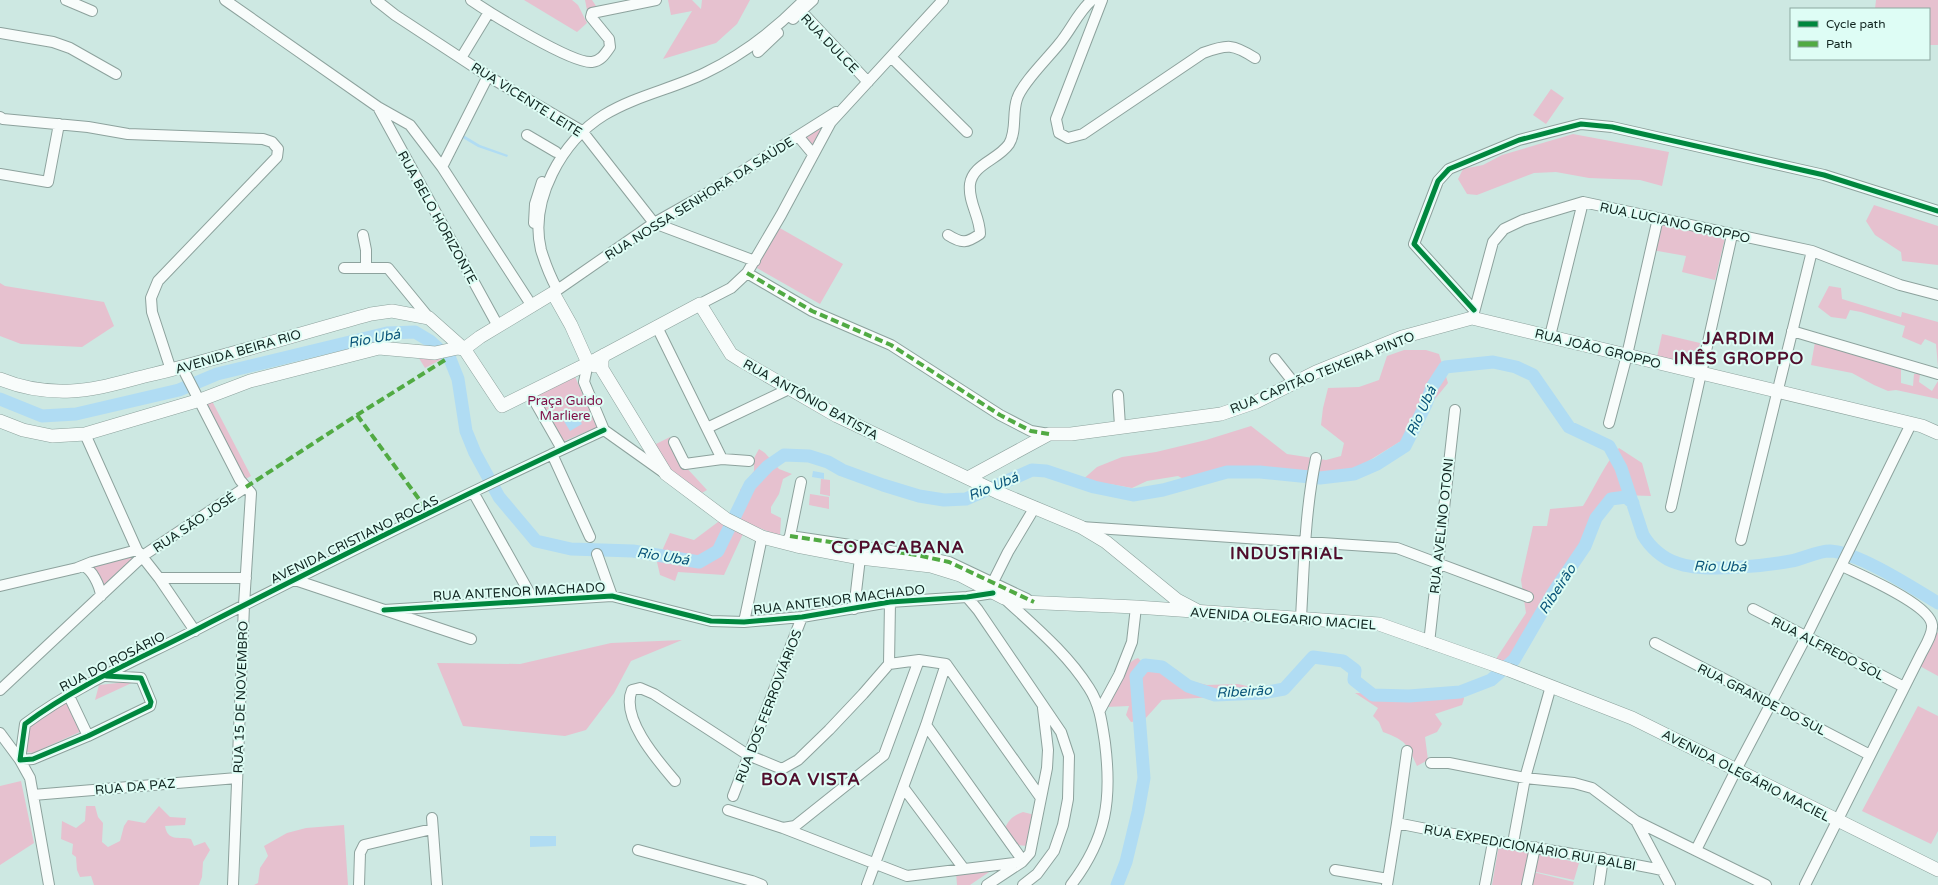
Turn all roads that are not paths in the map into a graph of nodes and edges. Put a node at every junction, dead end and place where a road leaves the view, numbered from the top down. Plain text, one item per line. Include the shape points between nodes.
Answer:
1 (66, 0) edge
2 (225, 0) edge
3 (376, 0) edge
4 (471, 0) edge
5 (656, 0) edge
6 (804, 0) edge
7 (813, 0) edge
8 (943, 0) edge
9 (1092, 0) edge
10 (1102, 0) edge
11 (799, 9) junction
12 (92, 11) dead end
13 (489, 12) junction
14 (0, 33) edge
15 (758, 52) dead end
16 (891, 57) junction
17 (461, 58) junction
18 (1256, 58) dead end
19 (116, 74) dead end
20 (488, 76) junction
21 (868, 81) junction
22 (846, 105) junction
23 (378, 107) junction
24 (0, 117) edge
25 (59, 124) junction
26 (580, 130) junction
27 (967, 132) dead end
28 (527, 135) dead end
29 (798, 136) junction
30 (556, 152) junction
31 (813, 154) junction
32 (442, 167) junction
33 (0, 174) edge
34 (1583, 202) junction
35 (1938, 211) edge
36 (1658, 218) junction
37 (654, 223) junction
38 (363, 235) dead end
39 (948, 235) dead end
40 (1732, 235) junction
41 (1812, 251) junction
42 (755, 261) junction
43 (344, 268) dead end
44 (366, 268) junction
45 (747, 273) junction
46 (551, 276) junction
47 (555, 291) junction
48 (1938, 295) edge
49 (700, 304) junction
50 (532, 306) junction
51 (1473, 314) junction
52 (429, 318) junction
53 (498, 326) junction
54 (657, 327) junction
55 (1792, 331) junction
56 (1550, 336) junction
57 (441, 348) junction
58 (467, 354) junction
59 (604, 355) junction
60 (1627, 355) junction
61 (1275, 359) dead end
62 (588, 363) junction
63 (602, 369) junction
64 (179, 371) junction
65 (1701, 373) junction
66 (1938, 374) edge
67 (0, 379) edge
68 (1294, 383) junction
69 (789, 389) junction
70 (1777, 391) junction
71 (530, 393) junction
72 (1118, 395) dead end
73 (197, 396) junction
74 (1455, 410) dead end
75 (0, 421) edge
76 (1609, 423) dead end
77 (1911, 424) junction
78 (1120, 426) junction
79 (707, 428) junction
80 (604, 430) junction
81 (1938, 433) edge
82 (85, 434) junction
83 (1049, 434) junction
84 (674, 442) dead end
85 (562, 449) junction
86 (552, 454) junction
87 (722, 459) junction
88 (749, 461) dead end
89 (1315, 463) dead end
90 (666, 474) junction
91 (972, 480) junction
92 (801, 482) dead end
93 (246, 487) junction
94 (477, 490) junction
95 (1671, 507) dead end
96 (1034, 508) junction
97 (1080, 527) junction
98 (1111, 529) junction
99 (762, 536) junction
100 (590, 537) dead end
101 (788, 539) junction
102 (1741, 540) dead end
103 (1106, 542) junction
104 (1306, 542) junction
105 (140, 554) junction
106 (597, 554) dead end
107 (860, 558) junction
108 (1437, 562) junction
109 (1843, 563) junction
110 (88, 564) junction
111 (160, 578) junction
112 (246, 578) junction
113 (295, 580) junction
114 (0, 586) edge
115 (1162, 589) junction
116 (993, 591) junction
117 (104, 593) junction
118 (612, 596) junction
119 (967, 597) junction
120 (1528, 597) dead end
121 (534, 601) junction
122 (890, 602) junction
123 (1034, 602) junction
124 (244, 605) junction
125 (1136, 607) junction
126 (854, 609) junction
127 (1151, 609) junction
128 (1752, 609) dead end
129 (384, 610) junction
130 (978, 610) junction
131 (1199, 612) junction
132 (802, 617) junction
133 (1301, 618) junction
134 (744, 622) junction
135 (195, 630) junction
136 (1806, 637) junction
137 (471, 639) dead end
138 (1429, 643) junction
139 (1654, 643) dead end
140 (918, 660) junction
141 (889, 664) junction
142 (946, 664) junction
143 (106, 676) junction
144 (1551, 686) junction
145 (1904, 687) junction
146 (0, 690) edge
147 (69, 696) junction
148 (1771, 705) junction
149 (1043, 706) junction
150 (1100, 710) junction
151 (926, 725) junction
152 (0, 733) edge
153 (88, 736) junction
154 (1407, 751) dead end
155 (748, 755) junction
156 (1870, 755) junction
157 (20, 760) junction
158 (1431, 763) dead end
159 (1737, 768) junction
160 (237, 778) junction
161 (1525, 778) junction
162 (675, 781) dead end
163 (903, 786) junction
164 (33, 795) junction
165 (733, 796) dead end
166 (1041, 798) junction
167 (728, 810) dead end
168 (432, 818) dead end
169 (1636, 821) junction
170 (1838, 821) junction
171 (1398, 823) junction
172 (783, 828) junction
173 (432, 829) junction
174 (1493, 842) junction
175 (1513, 843) junction
176 (1535, 847) junction
177 (638, 850) dead end
178 (1696, 850) junction
179 (1603, 858) junction
180 (1023, 861) junction
181 (875, 862) junction
182 (964, 869) junction
183 (1335, 870) dead end
184 (1662, 870) junction
185 (1938, 870) edge
186 (1387, 882) edge
187 (49, 885) edge
188 (233, 885) edge
189 (359, 885) edge
190 (437, 885) edge
191 (762, 885) edge
192 (867, 885) edge
193 (987, 885) edge
194 (1023, 885) edge
195 (1071, 885) edge
196 (1485, 885) edge
197 (1527, 885) edge
198 (1599, 885) edge
199 (1670, 885) edge
200 (1766, 885) edge
201 (1805, 885) edge

1 - 12 street
2 - 23 street
3 - 17 street, RUA VICENTE LEITE
4 - 13 street
5 - 13 street via 592,13 591,18 609,39 610,47 599,60 590,62 558,50
6 - 11 street
7 - 11 street
8 - 16 street
9 - 39 street via 1060,44 1022,89 1017,98 1012,138 1008,144 972,176 970,196 973,209 978,216 980,234 969,241 958,242
10 - 18 street via 1056,120 1059,133 1068,138 1083,134 1203,53 1220,47 1237,47
11 - 15 street, RUA DULCE
11 - 21 street, RUA DULCE
11 - 26 street via 755,44 704,74 635,100
13 - 17 street
14 - 19 street via 53,42 70,48
16 - 21 street
16 - 27 street
17 - 20 street, RUA VICENTE LEITE
20 - 26 street, RUA VICENTE LEITE
20 - 32 street
21 - 22 street
22 - 29 street, RUA NOSSA SENHORA DA SAÚDE
22 - 31 street via 830,122
23 - 32 street via 410,125
23 - 53 street, RUA BELO HORIZONTE
24 - 25 street via 3,120
25 - 33 street via 48,182
25 - 64 street, RUA 15 DE NOVEMBRO via 128,134 263,139 272,142 278,149 277,158 158,281 151,298 152,312
26 - 30 street
26 - 37 street, RUA VICENTE LEITE
26 - 46 street via 554,168 539,218 541,249
28 - 30 street
29 - 31 street
29 - 37 street, RUA NOSSA SENHORA DA SAÚDE via 711,191
30 - 46 street via 543,179 534,212 539,254
31 - 42 street
32 - 50 street
34 - 36 street, RUA LUCIANO GROPPO
34 - 51 street, RUA LUCIANO GROPPO via 1523,220 1504,229 1493,242
34 - 56 street
35 - 51 street via 1824,175 1612,128 1580,124 1512,142 1449,169 1438,181 1414,244
36 - 40 street, RUA LUCIANO GROPPO
36 - 60 street
37 - 42 street
37 - 47 street, RUA NOSSA SENHORA DA SAÚDE
38 - 44 street
40 - 41 street, RUA LUCIANO GROPPO
40 - 65 street
41 - 48 street, RUA LUCIANO GROPPO via 1900,285
41 - 55 street
42 - 45 street
43 - 44 street
44 - 52 street via 388,268
45 - 49 street via 731,288
45 - 83 street via 812,311 891,345 1000,415 1031,431
46 - 47 street
47 - 50 main road
47 - 62 main road
49 - 54 main road
49 - 69 main road, RUA ANTÔNIO BATISTA via 731,354
50 - 53 main road
51 - 56 main road, RUA JOÃO GROPPO
51 - 68 main road, RUA CAPITÃO TEIXEIRA PINTO via 1402,337
52 - 57 main road, AVENIDA BEIRA RIO
52 - 64 main road, AVENIDA BEIRA RIO via 392,311 371,314
53 - 58 main road
54 - 59 main road
54 - 79 street
55 - 66 street
55 - 70 street
56 - 60 main road, RUA JOÃO GROPPO
57 - 58 main road
57 - 73 main road via 379,348
58 - 71 main road via 502,406
59 - 62 main road
59 - 63 main road
60 - 65 main road, RUA JOÃO GROPPO
60 - 76 street
61 - 68 street
62 - 63 main road
62 - 71 main road
62 - 80 street via 584,382
63 - 90 main road
64 - 67 main road, AVENIDA BEIRA RIO via 72,392 20,386
64 - 73 street, RUA 15 DE NOVEMBRO
65 - 70 main road, RUA JOÃO GROPPO
65 - 95 street
68 - 78 main road, RUA CAPITÃO TEIXEIRA PINTO via 1256,402 1221,414
69 - 79 street
69 - 91 main road, RUA ANTÔNIO BATISTA via 837,416
70 - 77 main road, RUA JOÃO GROPPO
70 - 102 street
71 - 85 street
72 - 78 street
73 - 82 main road
73 - 93 street, RUA 15 DE NOVEMBRO
74 - 108 street, RUA AVELINO OTONI
75 - 82 main road via 23,430 52,436
77 - 81 main road, RUA JOÃO GROPPO
77 - 109 street
78 - 83 main road, RUA CAPITÃO TEIXEIRA PINTO via 1071,434
79 - 87 street
80 - 85 street
80 - 90 street
82 - 105 street
83 - 91 main road, RUA CAPITÃO TEIXEIRA PINTO
84 - 87 street via 685,464
85 - 86 street
86 - 94 street, AVENIDA CRISTIANO ROCAS
86 - 100 street
87 - 88 street
89 - 104 street
90 - 99 main road, AVENIDA OLEGARIO MACIEL via 726,519
91 - 96 main road, RUA ANTÔNIO BATISTA
92 - 101 street
93 - 105 street, RUA SÃO JOSÉ via 144,555
93 - 112 street, RUA 15 DE NOVEMBRO via 251,493
94 - 113 street, AVENIDA CRISTIANO ROCAS
94 - 121 street
96 - 97 main road, RUA ANTÔNIO BATISTA
96 - 116 street via 1008,552
97 - 98 street
97 - 103 main road, RUA ANTÔNIO BATISTA
98 - 103 street via 1104,535 1103,539
98 - 104 street
99 - 101 main road, AVENIDA OLEGARIO MACIEL
99 - 134 street
101 - 107 main road, AVENIDA OLEGARIO MACIEL via 797,546
101 - 116 street via 917,555 949,562
103 - 115 main road, RUA ANTÔNIO BATISTA
104 - 108 street via 1397,548
104 - 133 street
105 - 110 street
105 - 111 street
105 - 117 street, RUA SÃO JOSÉ
106 - 118 street
107 - 116 main road, AVENIDA OLEGARIO MACIEL via 930,566 960,574
107 - 126 street
108 - 120 street
108 - 138 street, RUA AVELINO OTONI
109 - 136 street
109 - 145 street via 1914,602 1932,625
110 - 114 street
110 - 117 street
111 - 112 street
111 - 135 street
112 - 124 street, RUA 15 DE NOVEMBRO
113 - 124 street, AVENIDA CRISTIANO ROCAS
113 - 129 street
115 - 127 main road via 1162,599
115 - 131 main road, RUA ANTÔNIO BATISTA
116 - 119 street, RUA ANTENOR MACHADO
116 - 123 street
116 - 123 main road, AVENIDA OLEGARIO MACIEL via 1022,602
116 - 130 street via 980,602
116 - 150 street via 1054,646 1078,672
117 - 146 street, RUA SÃO JOSÉ
118 - 121 street, RUA ANTENOR MACHADO
118 - 134 street, RUA ANTENOR MACHADO via 711,622
119 - 122 street, RUA ANTENOR MACHADO
119 - 130 street
121 - 129 street, RUA ANTENOR MACHADO
122 - 126 street, RUA ANTENOR MACHADO
122 - 141 street
123 - 125 main road, AVENIDA OLEGARIO MACIEL
124 - 135 street, RUA DO ROSÁRIO
124 - 160 street, RUA 15 DE NOVEMBRO
125 - 127 main road, AVENIDA OLEGARIO MACIEL
125 - 150 street via 1132,642 1119,675
126 - 132 street, RUA ANTENOR MACHADO
127 - 131 main road, AVENIDA OLEGARIO MACIEL
128 - 136 street, RUA ALFREDO SOL
129 - 137 street
130 - 149 street
131 - 133 main road, AVENIDA OLEGARIO MACIEL
132 - 134 street, RUA ANTENOR MACHADO
132 - 155 street, RUA DOS FERROVIÁRIOS
133 - 138 main road, AVENIDA OLEGARIO MACIEL via 1379,624
135 - 143 street, RUA DO ROSÁRIO
136 - 145 street, RUA ALFREDO SOL
136 - 148 street
138 - 144 main road, AVENIDA OLEGARIO MACIEL
139 - 148 street, RUA GRANDE DO SUL
140 - 141 street
140 - 142 street
140 - 172 street via 884,755 795,826
141 - 155 street via 864,694 798,760 782,770
142 - 151 street
142 - 166 street
143 - 147 street, RUA DO ROSÁRIO
143 - 153 street via 141,678 151,702 150,706
144 - 159 main road, AVENIDA OLEGÁRIO MACIEL via 1632,718
144 - 161 street
145 - 156 street
147 - 153 street
147 - 157 street, RUA DO ROSÁRIO via 49,706 25,724
148 - 156 street, RUA GRANDE DO SUL
148 - 159 street
149 - 166 street via 1048,750
149 - 194 street via 1066,744 1069,756 1068,800 1054,851 1037,874
150 - 195 street via 1109,772 1108,801 1101,832 1086,866
151 - 163 street
151 - 180 street
152 - 157 street
153 - 157 street via 33,759
154 - 171 street
155 - 162 street via 654,694 640,688 632,690 628,698 629,710 656,758
155 - 165 street, RUA DOS FERROVIÁRIOS
156 - 170 street
157 - 164 street via 30,778
158 - 161 street via 1449,763
159 - 170 main road, AVENIDA OLEGÁRIO MACIEL
159 - 178 street
160 - 164 street, RUA DA PAZ
160 - 188 street, RUA 15 DE NOVEMBRO
161 - 169 street via 1574,783 1592,788
161 - 175 street
163 - 181 street
163 - 182 street
164 - 187 street
166 - 180 street via 1030,853
167 - 172 street
168 - 173 street
169 - 178 street
169 - 184 street
170 - 185 main road, AVENIDA OLEGÁRIO MACIEL
170 - 201 street
171 - 174 street, RUA EXPEDICIONÁRIO RUI BALBI
171 - 186 street
172 - 181 street
173 - 189 street via 364,845 360,853
173 - 190 street
174 - 175 street, RUA EXPEDICIONÁRIO RUI BALBI
174 - 196 street
175 - 176 street, RUA EXPEDICIONÁRIO RUI BALBI
176 - 179 street, RUA EXPEDICIONÁRIO RUI BALBI
176 - 197 street
177 - 191 street
178 - 200 street
179 - 184 street, RUA EXPEDICIONÁRIO RUI BALBI
179 - 198 street
180 - 182 street
180 - 193 street
181 - 182 street via 907,876
181 - 192 street
183 - 186 street
184 - 199 street

